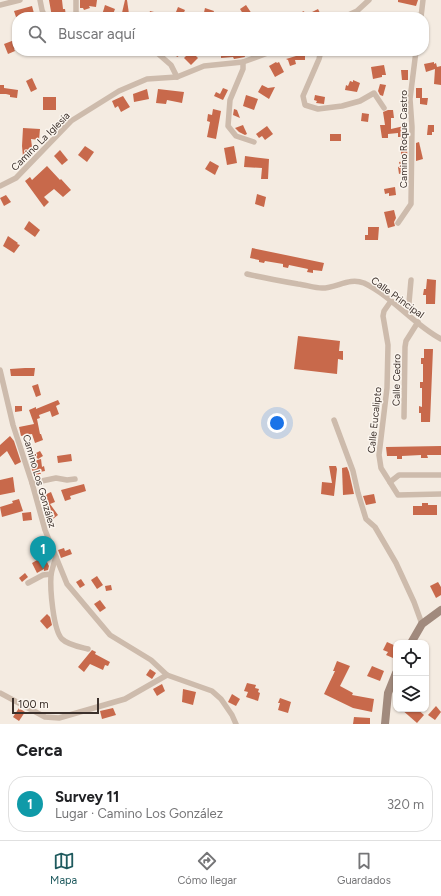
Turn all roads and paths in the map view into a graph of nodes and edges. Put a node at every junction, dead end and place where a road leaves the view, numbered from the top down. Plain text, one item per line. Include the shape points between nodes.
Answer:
1 (20, 0) edge
2 (40, 0) edge
3 (76, 0) edge
4 (369, 0) edge
5 (423, 0) edge
6 (0, 6) edge
7 (43, 12) edge
8 (76, 12) edge
9 (357, 12) edge
10 (422, 12) edge
11 (161, 56) edge
12 (259, 56) edge
13 (320, 56) edge
14 (415, 56) edge
15 (243, 62) junction
16 (178, 77) junction
17 (384, 108) dead end
18 (254, 142) dead end
19 (0, 186) edge
20 (398, 223) dead end
21 (247, 274) dead end
22 (411, 280) dead end
23 (391, 301) junction
24 (408, 314) junction
25 (418, 322) junction
26 (441, 339) edge
27 (0, 372) edge
28 (404, 417) dead end
29 (334, 420) dead end
30 (441, 475) edge
31 (75, 479) dead end
32 (390, 482) junction
33 (32, 483) junction
34 (441, 494) edge
35 (56, 557) junction
36 (51, 574) junction
37 (28, 583) dead end
38 (441, 610) edge
39 (422, 624) junction
40 (413, 640) edge
41 (88, 649) dead end
42 (167, 675) junction
43 (395, 676) edge
44 (0, 693) edge
45 (236, 724) edge
46 (385, 724) edge

1 - 6 street
2 - 7 street
3 - 8 street
4 - 9 street
5 - 10 street
11 - 16 street via 171,65
12 - 15 street, Camino La Iglesia
13 - 17 street via 303,96 305,105 318,109 342,106 360,101 374,93
14 - 20 street, Camino Roque Castro via 410,99 411,204
15 - 16 street, Camino La Iglesia via 204,66
15 - 18 street via 243,69 230,100 228,126 236,136
16 - 19 street, Camino La Iglesia via 147,79 119,91 71,121 16,178
21 - 23 street, Calle Principal via 321,288 334,287 353,280 363,283
22 - 24 street
23 - 24 street, Calle Principal
23 - 32 street, Calle Eucalipto via 383,316 388,345 387,388 379,455 381,468
24 - 25 street, Calle Principal
25 - 26 street, Calle Principal
25 - 28 street, Calle Cedro via 405,347
27 - 33 street, Camino Los González via 13,425
29 - 39 street via 353,471 366,519 375,527 396,563
30 - 32 street via 399,476
31 - 33 street via 56,478
32 - 34 street, Calle Eucalipto via 398,495
33 - 35 street, Camino Los González via 44,530
35 - 36 street
35 - 42 street, Camino Los González via 67,584 110,635 152,660
36 - 37 street
36 - 41 street via 51,601 62,639 72,645
38 - 39 street
39 - 40 street
42 - 44 street via 125,699 59,718 45,717
42 - 45 street, Camino Los González via 212,691 221,699
43 - 46 street via 388,693

